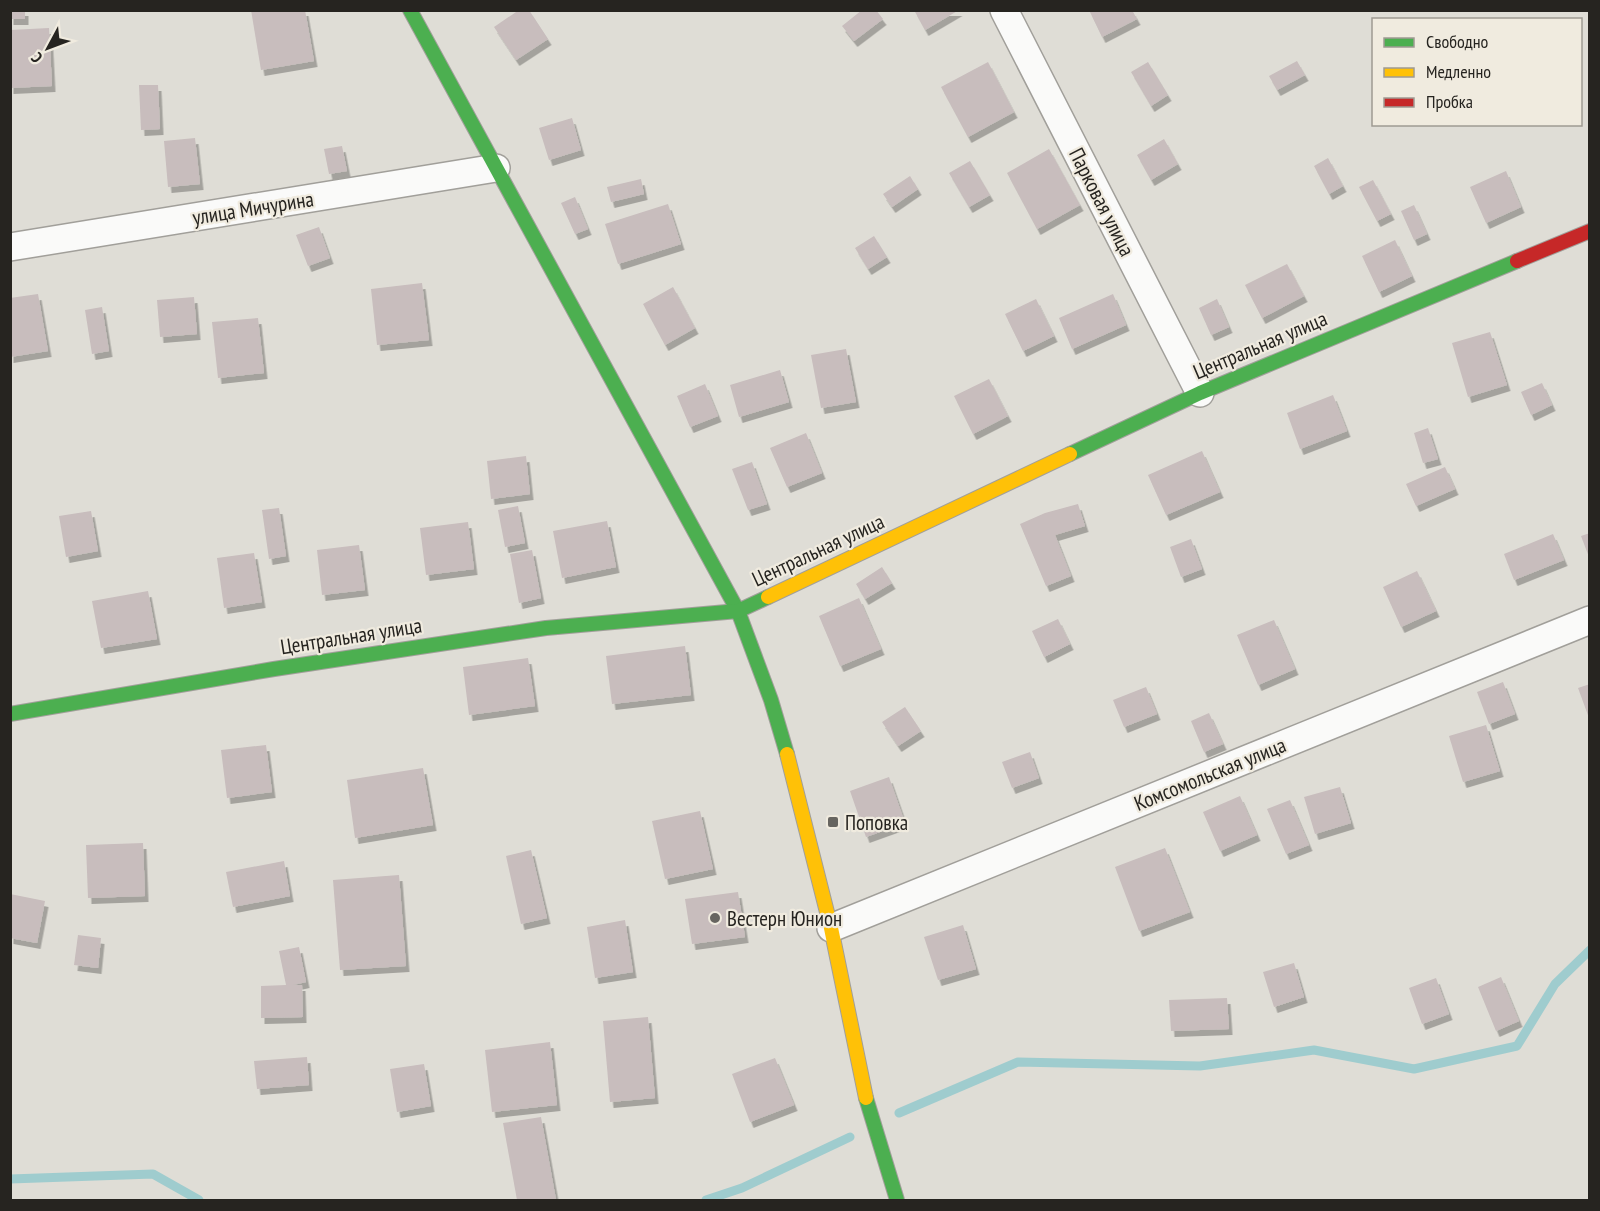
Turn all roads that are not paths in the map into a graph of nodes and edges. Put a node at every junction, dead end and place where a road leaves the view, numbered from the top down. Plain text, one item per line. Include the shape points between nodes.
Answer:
1 (410, 10) edge
2 (1004, 10) edge
3 (496, 168) junction
4 (1590, 231) edge
5 (10, 247) edge
6 (1200, 393) junction
7 (738, 611) junction
8 (1590, 620) edge
9 (10, 714) edge
10 (831, 928) junction
11 (897, 1200) edge

1 - 3 street
2 - 6 street, Парковая улица
3 - 5 street, улица Мичурина
3 - 7 street
4 - 6 street, Центральная улица
6 - 7 street, Центральная улица
7 - 9 street, Центральная улица via 546,628
7 - 10 street via 795,778
8 - 10 street, Комсомольская улица
10 - 11 street via 867,1101

